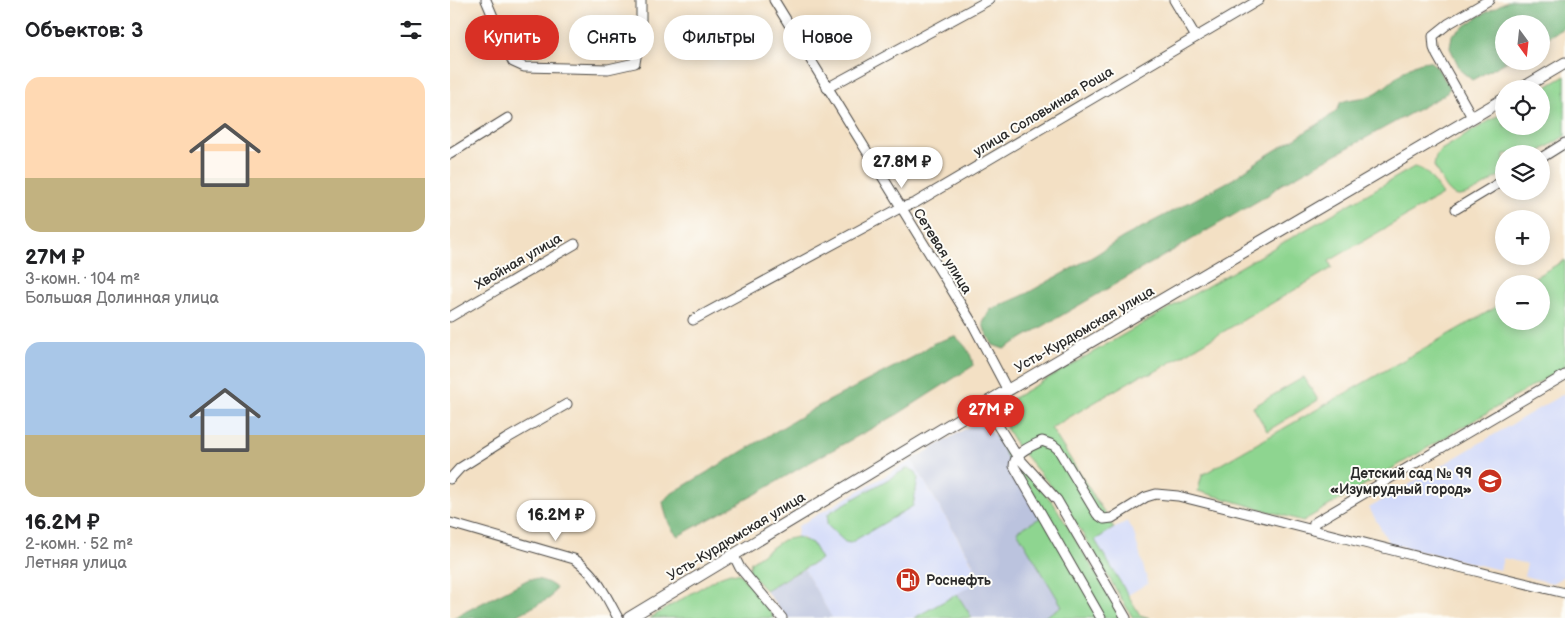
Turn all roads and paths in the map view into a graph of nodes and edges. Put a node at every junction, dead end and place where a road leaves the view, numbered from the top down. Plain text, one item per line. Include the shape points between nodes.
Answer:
1 (486, 0) edge
2 (641, 0) edge
3 (774, 0) edge
4 (989, 0) edge
5 (1174, 0) edge
6 (1259, 0) edge
7 (1489, 0) edge
8 (1196, 37) junction
9 (1565, 63) edge
10 (1536, 80) edge
11 (827, 88) junction
12 (1495, 104) edge
13 (1472, 117) junction
14 (508, 118) dead end
15 (1565, 143) edge
16 (1550, 152) edge
17 (450, 154) edge
18 (1495, 185) edge
19 (900, 208) junction
20 (1456, 209) dead end
21 (575, 244) dead end
22 (450, 317) edge
23 (693, 320) dead end
24 (1565, 375) edge
25 (1008, 391) junction
26 (567, 404) dead end
27 (985, 405) junction
28 (1017, 456) junction
29 (450, 479) edge
30 (450, 524) edge
31 (1313, 530) junction
32 (733, 554) junction
33 (1565, 593) edge
34 (618, 618) edge
35 (629, 618) edge
36 (782, 618) edge
37 (1101, 618) edge
38 (1126, 618) edge

1 - 2 street via 514,62 524,67 608,69 635,63 641,28
3 - 11 street, Сетевая улица
4 - 11 street
5 - 8 street
6 - 8 street, улица Соловьиная Роща
7 - 13 street via 1433,36 1434,48
8 - 19 street, улица Соловьиная Роща via 915,203
9 - 10 main road
11 - 19 street, Сетевая улица
12 - 13 main road, Усть-Курдюмская улица
13 - 25 main road, Усть-Курдюмская улица
14 - 17 street
15 - 16 street
18 - 20 street
19 - 23 street, улица Соловьиная Роща
19 - 25 street, Сетевая улица via 970,321
21 - 22 street, Хвойная улица
24 - 31 street via 1314,523
25 - 27 main road, Усть-Курдюмская улица
26 - 29 street via 460,468
27 - 28 street
27 - 32 main road, Усть-Курдюмская улица
28 - 31 street via 1042,441 1053,445 1096,514 1104,518 1112,518 1146,497 1166,494
28 - 37 street via 1014,466
28 - 38 street via 1057,500
30 - 34 street via 574,559 600,584
31 - 33 street
32 - 35 main road, Усть-Курдюмская улица
32 - 36 street via 740,568

